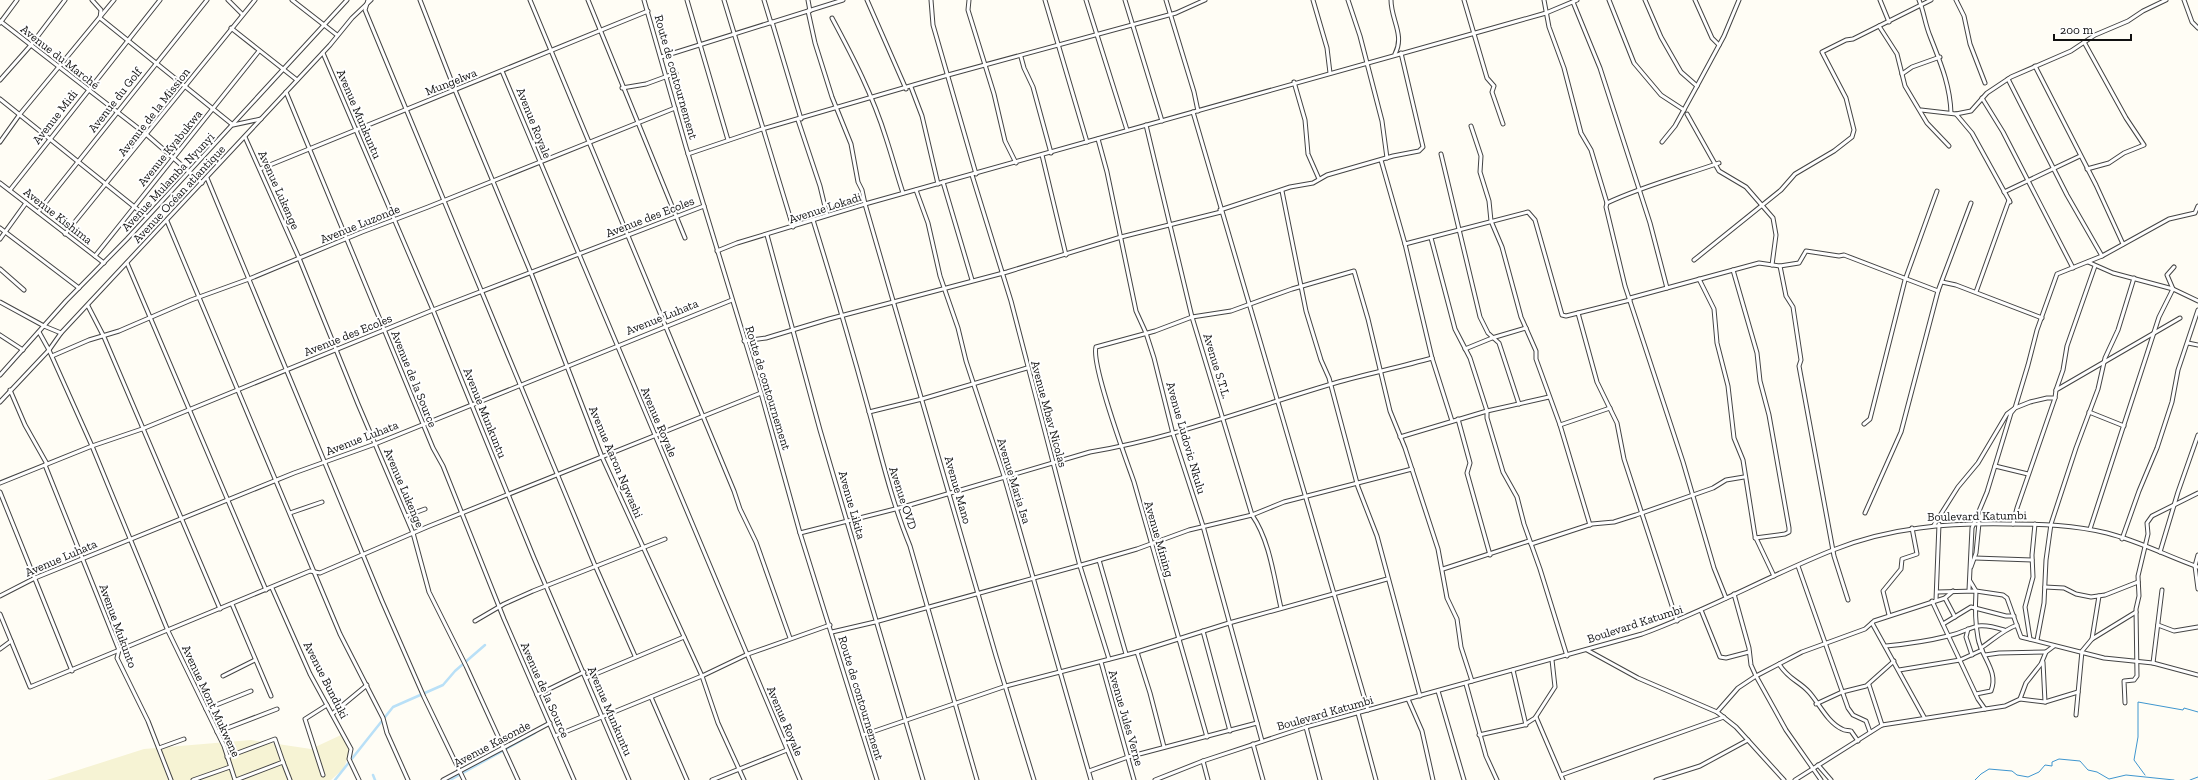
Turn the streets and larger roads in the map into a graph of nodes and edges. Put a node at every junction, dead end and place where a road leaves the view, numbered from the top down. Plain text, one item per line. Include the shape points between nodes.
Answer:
1 (17, 0) edge
2 (65, 0) edge
3 (92, 0) edge
4 (114, 0) edge
5 (160, 0) edge
6 (207, 0) edge
7 (228, 0) edge
8 (255, 0) edge
9 (292, 0) edge
10 (347, 0) edge
11 (368, 0) edge
12 (371, 0) edge
13 (420, 0) edge
14 (530, 0) edge
15 (588, 0) edge
16 (644, 0) edge
17 (687, 0) edge
18 (724, 0) edge
19 (764, 0) edge
20 (808, 0) edge
21 (843, 0) edge
22 (868, 0) edge
23 (930, 0) edge
24 (969, 0) edge
25 (1046, 0) edge
26 (1086, 0) edge
27 (1125, 0) edge
28 (1166, 0) edge
29 (1204, 0) edge
30 (1313, 0) edge
31 (1348, 0) edge
32 (1391, 0) edge
33 (1464, 0) edge
34 (1544, 0) edge
35 (1609, 0) edge
36 (1645, 0) edge
37 (1695, 0) edge
38 (1739, 0) edge
39 (1880, 0) edge
40 (1919, 0) edge
41 (1931, 0) edge
42 (1956, 0) edge
43 (2166, 0) edge
44 (2184, 0) edge
45 (1575, 1) edge
46 (1921, 5) junction
47 (365, 6) junction
48 (648, 11) junction
49 (809, 11) junction
50 (1546, 12) junction
51 (242, 14) junction
52 (1170, 14) junction
53 (100, 18) junction
54 (832, 18) dead end
55 (0, 22) edge
56 (772, 22) junction
57 (1889, 22) junction
58 (324, 24) junction
59 (1132, 25) junction
60 (1879, 26) junction
61 (230, 28) junction
62 (2198, 28) edge
63 (600, 29) junction
64 (1475, 33) junction
65 (734, 35) junction
66 (1097, 35) junction
67 (337, 36) junction
68 (128, 41) junction
69 (2084, 42) junction
70 (699, 44) junction
71 (31, 45) junction
72 (1719, 45) junction
73 (1059, 46) junction
74 (259, 51) junction
75 (551, 52) junction
76 (323, 53) junction
77 (1401, 53) junction
78 (1395, 54) junction
79 (661, 57) junction
80 (1021, 57) junction
81 (1940, 57) junction
82 (156, 63) junction
83 (1366, 63) junction
84 (60, 66) junction
85 (2035, 66) junction
86 (985, 67) junction
87 (283, 69) junction
88 (502, 71) junction
89 (676, 73) dead end
90 (1330, 73) junction
91 (1902, 74) junction
92 (948, 75) junction
93 (666, 77) junction
94 (2008, 79) junction
95 (0, 80) edge
96 (297, 80) junction
97 (1294, 82) junction
98 (1985, 83) dead end
99 (1697, 86) junction
100 (912, 87) junction
101 (186, 88) junction
102 (622, 88) junction
103 (906, 89) junction
104 (89, 90) junction
105 (455, 90) junction
106 (286, 92) junction
107 (1982, 98) junction
108 (0, 99) edge
109 (871, 99) junction
110 (674, 108) junction
111 (837, 108) junction
112 (213, 110) junction
113 (406, 110) junction
114 (1684, 110) junction
115 (1921, 110) junction
116 (1198, 111) junction
117 (1193, 112) junction
118 (117, 113) junction
119 (1950, 113) junction
120 (1687, 114) dead end
121 (1956, 114) junction
122 (20, 115) junction
123 (262, 119) junction
124 (800, 119) junction
125 (1162, 121) junction
126 (637, 122) junction
127 (1503, 124) dead end
128 (232, 125) junction
129 (1146, 126) junction
130 (1471, 126) dead end
131 (762, 129) junction
132 (357, 130) junction
133 (1127, 130) junction
134 (147, 135) junction
135 (245, 137) junction
136 (49, 139) junction
137 (1098, 139) junction
138 (728, 140) junction
139 (0, 142) edge
140 (589, 142) junction
141 (1087, 142) junction
142 (1662, 142) dead end
143 (1949, 146) dead end
144 (310, 149) junction
145 (1051, 153) junction
146 (688, 154) junction
147 (1441, 154) dead end
148 (1042, 155) junction
149 (2080, 156) junction
150 (173, 158) junction
151 (1387, 158) junction
152 (1381, 160) junction
153 (77, 161) junction
154 (540, 161) junction
155 (1016, 163) junction
156 (1719, 163) dead end
157 (1715, 164) junction
158 (260, 169) junction
159 (2053, 169) junction
160 (2087, 169) junction
161 (189, 172) junction
162 (974, 174) junction
163 (207, 178) junction
164 (1319, 179) junction
165 (492, 181) junction
166 (2028, 181) junction
167 (943, 182) junction
168 (0, 183) edge
169 (202, 183) junction
170 (938, 184) junction
171 (107, 185) junction
172 (10, 190) junction
173 (916, 190) junction
174 (1640, 190) junction
175 (1282, 191) junction
176 (1937, 191) dead end
177 (2004, 192) junction
178 (903, 194) junction
179 (444, 201) junction
180 (26, 203) junction
181 (1607, 203) junction
182 (1971, 203) dead end
183 (864, 204) junction
184 (1761, 205) junction
185 (704, 206) junction
186 (2198, 206) edge
187 (134, 207) junction
188 (1221, 211) junction
189 (38, 212) junction
190 (827, 215) junction
191 (676, 216) junction
192 (147, 218) junction
193 (167, 220) junction
194 (395, 220) junction
195 (813, 220) junction
196 (1491, 221) junction
197 (1171, 225) junction
198 (793, 227) junction
199 (0, 228) edge
200 (1458, 231) junction
201 (5, 232) junction
202 (65, 234) junction
203 (767, 234) junction
204 (627, 236) junction
205 (1121, 237) junction
206 (685, 238) dead end
207 (1431, 238) junction
208 (0, 239) edge
209 (347, 239) junction
210 (1405, 244) junction
211 (2123, 244) junction
212 (717, 251) junction
213 (579, 255) junction
214 (1066, 255) junction
215 (95, 256) junction
216 (2102, 256) junction
217 (299, 258) junction
218 (1694, 260) dead end
219 (2088, 262) junction
220 (104, 263) junction
221 (127, 263) junction
222 (1772, 265) junction
223 (1780, 266) junction
224 (2095, 266) junction
225 (2174, 267) dead end
226 (2073, 268) junction
227 (0, 269) edge
228 (1734, 270) junction
229 (531, 273) junction
230 (1002, 273) junction
231 (1905, 278) junction
232 (2134, 278) junction
233 (249, 279) junction
234 (1699, 279) junction
235 (972, 280) junction
236 (1942, 282) junction
237 (1302, 286) junction
238 (78, 288) junction
239 (1667, 288) junction
240 (945, 289) junction
241 (2173, 289) junction
242 (24, 290) dead end
243 (1938, 291) junction
244 (482, 292) junction
245 (1976, 292) junction
246 (199, 298) junction
247 (1630, 299) junction
248 (732, 300) junction
249 (2198, 301) edge
250 (0, 302) edge
251 (894, 302) junction
252 (1249, 303) junction
253 (88, 306) junction
254 (433, 310) junction
255 (2198, 310) edge
256 (1578, 313) junction
257 (842, 316) junction
258 (1192, 317) junction
259 (151, 318) junction
260 (2042, 318) junction
261 (2180, 318) dead end
262 (666, 325) junction
263 (44, 326) junction
264 (1526, 328) junction
265 (385, 330) junction
266 (793, 330) junction
267 (39, 332) junction
268 (2155, 332) junction
269 (62, 333) junction
270 (1146, 333) junction
271 (0, 336) edge
272 (104, 337) junction
273 (1492, 338) junction
274 (744, 341) junction
275 (2188, 343) junction
276 (2198, 345) edge
277 (616, 346) junction
278 (1465, 349) junction
279 (23, 350) junction
280 (49, 350) junction
281 (336, 350) junction
282 (52, 356) junction
283 (1432, 358) junction
284 (2104, 362) junction
285 (568, 366) junction
286 (1027, 368) junction
287 (286, 369) junction
288 (1381, 372) junction
289 (0, 375) edge
290 (974, 384) junction
291 (1331, 385) junction
292 (521, 386) junction
293 (238, 389) junction
294 (10, 390) junction
295 (2056, 390) junction
296 (761, 393) junction
297 (1549, 397) junction
298 (2055, 398) junction
299 (922, 399) junction
300 (0, 402) edge
301 (1278, 402) junction
302 (471, 404) junction
303 (1519, 404) junction
304 (1610, 408) junction
305 (2014, 408) junction
306 (190, 409) junction
307 (1488, 411) junction
308 (869, 412) junction
309 (2089, 412) junction
310 (703, 416) junction
311 (1224, 419) junction
312 (1458, 419) junction
313 (1452, 421) junction
314 (423, 424) junction
315 (1864, 424) dead end
316 (1560, 425) junction
317 (2124, 426) junction
318 (142, 429) junction
319 (1173, 434) junction
320 (655, 435) junction
321 (2198, 435) edge
322 (1400, 437) junction
323 (375, 444) junction
324 (92, 446) junction
325 (1120, 447) junction
326 (602, 456) junction
327 (325, 462) junction
328 (1054, 462) junction
329 (46, 464) junction
330 (1995, 466) junction
331 (1412, 469) junction
332 (558, 474) junction
333 (2028, 474) junction
334 (1004, 476) junction
335 (1744, 477) junction
336 (276, 480) junction
337 (1357, 482) junction
338 (0, 483) edge
339 (0, 492) edge
340 (950, 493) junction
341 (2198, 493) edge
342 (509, 495) junction
343 (1692, 495) junction
344 (1305, 497) junction
345 (228, 501) junction
346 (322, 502) dead end
347 (2174, 506) junction
348 (425, 509) dead end
349 (898, 509) junction
350 (1643, 512) junction
351 (290, 513) junction
352 (1865, 513) dead end
353 (462, 514) junction
354 (1252, 515) junction
355 (406, 516) junction
356 (182, 519) junction
357 (847, 521) junction
358 (1979, 523) junction
359 (1939, 524) junction
360 (1973, 524) junction
361 (2013, 524) junction
362 (2035, 524) junction
363 (2051, 524) junction
364 (1590, 525) junction
365 (1934, 525) junction
366 (1203, 526) junction
367 (1912, 528) junction
368 (2090, 530) junction
369 (414, 533) junction
370 (800, 533) junction
371 (132, 538) junction
372 (1755, 538) junction
373 (665, 539) dead end
374 (2122, 539) junction
375 (1151, 543) junction
376 (1530, 543) junction
377 (2144, 545) junction
378 (643, 547) junction
379 (1833, 550) junction
380 (2160, 552) junction
381 (363, 554) junction
382 (1490, 555) junction
383 (2198, 555) edge
384 (83, 558) junction
385 (1975, 558) junction
386 (1099, 560) junction
387 (2032, 560) junction
388 (596, 566) junction
389 (1080, 566) junction
390 (1798, 566) junction
391 (2196, 566) edge
392 (1443, 568) junction
393 (1970, 569) junction
394 (314, 572) junction
395 (1774, 576) junction
396 (35, 578) junction
397 (1034, 578) junction
398 (1387, 579) junction
399 (1970, 581) junction
400 (2138, 582) junction
401 (546, 586) junction
402 (2045, 586) junction
403 (272, 588) junction
404 (2198, 589) edge
405 (266, 590) junction
406 (1969, 590) junction
407 (2162, 590) dead end
408 (1976, 591) junction
409 (1937, 592) junction
410 (1952, 592) junction
411 (978, 594) junction
412 (1734, 594) junction
413 (1334, 595) junction
414 (0, 596) edge
415 (2099, 596) junction
416 (1726, 598) junction
417 (1945, 598) junction
418 (1848, 600) dead end
419 (1934, 600) junction
420 (232, 604) junction
421 (499, 607) junction
422 (926, 607) junction
423 (1281, 608) junction
424 (1975, 608) junction
425 (220, 609) junction
426 (1701, 610) junction
427 (2136, 612) junction
428 (0, 614) edge
429 (1888, 616) junction
430 (2014, 616) junction
431 (2136, 616) junction
432 (2130, 617) junction
433 (1955, 618) junction
434 (475, 621) dead end
435 (1678, 621) junction
436 (875, 622) junction
437 (1229, 622) junction
438 (2, 623) edge
439 (1872, 623) junction
440 (1943, 624) junction
441 (830, 625) junction
442 (1976, 625) junction
443 (2017, 625) junction
444 (2158, 625) junction
445 (2198, 627) edge
446 (1968, 629) junction
447 (2004, 630) junction
448 (168, 631) junction
449 (1203, 631) junction
450 (832, 632) junction
451 (1949, 636) junction
452 (684, 637) junction
453 (790, 638) junction
454 (2030, 638) junction
455 (2092, 639) junction
456 (1178, 640) junction
457 (2037, 640) junction
458 (11, 641) junction
459 (1825, 644) junction
460 (1886, 646) junction
461 (2054, 646) junction
462 (0, 649) edge
463 (1982, 649) junction
464 (119, 650) junction
465 (1586, 650) junction
466 (2082, 651) junction
467 (1137, 652) junction
468 (1749, 652) junction
469 (2046, 652) junction
470 (748, 654) junction
471 (1126, 654) junction
472 (1972, 654) junction
473 (1985, 655) junction
474 (635, 656) junction
475 (1567, 656) junction
476 (1110, 659) junction
477 (256, 660) junction
478 (1552, 660) junction
479 (1960, 660) junction
480 (2043, 660) junction
481 (1894, 661) junction
482 (2136, 661) junction
483 (1101, 662) junction
484 (2153, 663) junction
485 (1779, 664) junction
486 (1513, 670) junction
487 (1899, 670) junction
488 (72, 671) junction
489 (584, 672) junction
490 (1061, 673) junction
491 (2198, 674) edge
492 (223, 676) dead end
493 (702, 676) junction
494 (1756, 676) junction
495 (586, 678) junction
496 (1472, 681) junction
497 (1466, 684) junction
498 (367, 685) junction
499 (1869, 685) junction
500 (1006, 686) junction
501 (251, 691) dead end
502 (1438, 691) junction
503 (1842, 692) junction
504 (2078, 692) junction
505 (1976, 694) junction
506 (537, 695) junction
507 (271, 696) dead end
508 (1420, 696) junction
509 (651, 697) junction
510 (2020, 698) junction
511 (1408, 699) junction
512 (2045, 702) junction
513 (2124, 703) dead end
514 (954, 704) junction
515 (1816, 704) junction
516 (327, 705) junction
517 (277, 708) dead end
518 (206, 709) junction
519 (1986, 709) junction
520 (1368, 710) junction
521 (1718, 712) junction
522 (1358, 713) junction
523 (332, 714) junction
524 (2076, 716) dead end
525 (602, 717) junction
526 (1536, 717) junction
527 (1724, 717) junction
528 (1924, 717) junction
529 (905, 720) junction
530 (550, 723) junction
531 (1257, 723) junction
532 (1526, 725) junction
533 (1882, 725) junction
534 (1306, 727) junction
535 (1230, 730) junction
536 (217, 732) junction
537 (1870, 732) junction
538 (863, 735) junction
539 (1479, 735) junction
540 (555, 736) junction
541 (1207, 737) junction
542 (184, 739) dead end
543 (1748, 740) junction
544 (1262, 741) junction
545 (1858, 741) junction
546 (1253, 744) junction
547 (1164, 747) junction
548 (159, 748) junction
549 (504, 748) junction
550 (787, 750) junction
551 (227, 757) junction
552 (1128, 757) junction
553 (1203, 761) junction
554 (283, 762) junction
555 (1818, 765) junction
556 (230, 767) junction
557 (739, 768) junction
558 (1813, 768) junction
559 (1089, 770) junction
560 (461, 771) junction
561 (322, 775) dead end
562 (1561, 775) junction
563 (171, 780) edge
564 (193, 780) edge
565 (236, 780) edge
566 (290, 780) edge
567 (359, 780) edge
568 (408, 780) edge
569 (442, 780) edge
570 (464, 780) edge
571 (518, 780) edge
572 (574, 780) edge
573 (629, 780) edge
574 (688, 780) edge
575 (712, 780) edge
576 (744, 780) edge
577 (800, 780) edge
578 (877, 780) edge
579 (923, 780) edge
580 (977, 780) edge
581 (1034, 780) edge
582 (1091, 780) edge
583 (1134, 780) edge
584 (1155, 780) edge
585 (1208, 780) edge
586 (1263, 780) edge
587 (1320, 780) edge
588 (1376, 780) edge
589 (1433, 780) edge
590 (1464, 780) edge
591 (1497, 780) edge
592 (1563, 780) edge
593 (1656, 780) edge
594 (1784, 780) edge
595 (1795, 780) edge
596 (1821, 780) edge
597 (1831, 780) edge

1 - 55 street
2 - 71 street
3 - 53 street via 101,10
4 - 53 street
5 - 68 street, Avenue Midi
6 - 82 street, Avenue du Golf
7 - 51 street
8 - 51 street, Avenue de la Mission
9 - 58 street
10 - 58 street, Avenue Mulamba Nyunyi
11 - 47 street
12 - 47 street, Avenue Océan atlantique
13 - 105 street, Avenue Aaron Ngwashi
14 - 75 street
15 - 63 street
16 - 48 street, Route de contournement
17 - 70 street
18 - 65 street
19 - 56 street
20 - 49 street, Avenue Mano
21 - 49 street
22 - 103 street
23 - 92 street, Avenue Mbav Nicolas via 933,25
24 - 86 street via 968,10
25 - 73 street
26 - 66 street
27 - 59 street
28 - 52 street
29 - 52 street
30 - 90 street via 1327,48
31 - 83 street
32 - 78 street via 1400,38
33 - 64 street
34 - 50 street
35 - 114 street via 1634,63 1661,95
36 - 99 street via 1661,37 1681,72
37 - 72 street via 1712,38
38 - 72 street
39 - 57 street
40 - 46 street
41 - 46 street
42 - 98 street via 1966,21 1970,44
43 - 69 street via 2128,21 2095,34
44 - 62 street via 2192,22
45 - 50 street, Avenue Lokadi
45 - 174 street
46 - 57 street
46 - 81 street via 1930,36
47 - 67 street, Avenue Océan atlantique
47 - 113 street
48 - 63 street, Mungelwa
48 - 79 street, Route de contournement
49 - 56 street
49 - 111 street, Avenue Mano via 815,43
50 - 64 street, Avenue Lokadi
50 - 181 street via 1569,84 1581,133 1591,150
51 - 61 street, Avenue de la Mission
52 - 59 street
52 - 116 street
53 - 68 street
53 - 84 street
54 - 109 street via 854,59
55 - 71 street, Avenue du Marché
56 - 65 street
56 - 124 street
57 - 60 street
58 - 67 street
58 - 87 street, Avenue Mulamba Nyunyi
59 - 66 street
59 - 125 street
60 - 91 street via 1897,54
60 - 184 street via 1822,52 1846,98 1854,130 1852,137 1795,174 1785,187
61 - 74 street
61 - 101 street, Avenue de la Mission
63 - 75 street, Mungelwa
63 - 102 street
64 - 77 street, Avenue Lokadi
64 - 127 street via 1487,78 1494,86 1492,92
65 - 70 street
65 - 131 street
66 - 73 street
66 - 133 street
67 - 76 street, Avenue Océan atlantique
68 - 82 street
68 - 104 street, Avenue Midi
69 - 85 street via 2071,51
69 - 160 street via 2144,145 2124,153 2109,163
70 - 79 street
70 - 138 street
71 - 84 street, Avenue du Marché
71 - 95 street
72 - 99 street
73 - 80 street
73 - 141 street
74 - 87 street
74 - 112 street, Avenue Kyabukwa
75 - 88 street, Mungelwa
75 - 140 street
76 - 96 street, Avenue Océan atlantique
76 - 132 street, Avenue Munkuntu
77 - 78 street, Avenue Lokadi
77 - 151 street via 1423,147 1419,151
78 - 83 street, Avenue Lokadi
79 - 93 street, Route de contournement
80 - 86 street
80 - 145 street via 1033,86
81 - 91 street via 1912,67
81 - 119 street via 1950,95
82 - 101 street
82 - 118 street, Avenue du Golf
83 - 90 street, Avenue Lokadi
83 - 151 street via 1385,134
84 - 104 street, Avenue du Marché
84 - 122 street
85 - 94 street
85 - 149 street
86 - 92 street
86 - 155 street via 1005,140
87 - 96 street
87 - 128 street, Avenue Mulamba Nyunyi
88 - 105 street, Mungelwa
88 - 154 street, Avenue Royale
89 - 93 street
90 - 97 street, Avenue Lokadi
91 - 115 street via 1905,86
92 - 100 street
92 - 162 street, Avenue Mbav Nicolas
93 - 102 street
93 - 110 street, Route de contournement
94 - 107 street
94 - 159 street
96 - 106 street, Avenue Océan atlantique
97 - 116 street, Avenue Lokadi
97 - 164 street via 1305,120 1308,154
99 - 114 street
100 - 103 street
100 - 170 street via 922,116
101 - 112 street
101 - 134 street, Avenue de la Mission
102 - 126 street
103 - 109 street
104 - 118 street, Avenue du Marché
104 - 136 street, Avenue Midi
105 - 113 street, Mungelwa
105 - 165 street, Avenue Aaron Ngwashi
106 - 123 street, Avenue Océan atlantique
106 - 144 street, Avenue de la Source
107 - 121 street via 1970,111
107 - 166 street
108 - 122 street
109 - 111 street
109 - 178 street via 887,138
110 - 126 street, Avenue Luzonde
110 - 146 street, Route de contournement
111 - 124 street
111 - 183 street, Avenue Mano via 851,144
112 - 128 street
112 - 150 street, Avenue Kyabukwa
113 - 132 street, Mungelwa
113 - 179 street
114 - 142 street
115 - 119 street
115 - 143 street via 1927,123
116 - 117 street, Avenue Lokadi
117 - 125 street, Avenue Lokadi
117 - 188 street
118 - 134 street, Avenue du Marché
118 - 153 street, Avenue du Golf
119 - 121 street
120 - 157 street
121 - 177 street via 1972,133
122 - 136 street
122 - 139 street
123 - 128 street
123 - 135 street, Avenue Océan atlantique
124 - 131 street
124 - 190 street
125 - 129 street, Avenue Lokadi
126 - 140 street, Avenue Luzonde
126 - 191 street
128 - 161 street, Avenue Mulamba Nyunyi
129 - 133 street, Avenue Lokadi
129 - 197 street, Avenue S.T.L.
130 - 196 street via 1481,156 1480,172
131 - 138 street
131 - 198 street
132 - 144 street, Mungelwa
132 - 194 street, Avenue Munkuntu
133 - 137 street, Avenue Lokadi
134 - 150 street, Avenue du Marché
134 - 171 street, Avenue de la Mission
135 - 158 street, Avenue Lukenge
135 - 163 street, Avenue Océan atlantique
136 - 153 street
136 - 172 street, Avenue Midi
137 - 141 street, Avenue Lokadi
137 - 205 street, Avenue Ludovic Nkulu
138 - 146 street
140 - 154 street, Avenue Luzonde
140 - 204 street
141 - 145 street, Avenue Lokadi
144 - 158 street, Mungelwa
144 - 209 street, Avenue de la Source
145 - 148 street, Avenue Lokadi
146 - 185 street, Route de contournement
147 - 200 street
148 - 155 street, Avenue Lokadi
148 - 214 street
149 - 159 street
149 - 160 street
150 - 161 street, Avenue du Marché
150 - 187 street, Avenue Kyabukwa
151 - 152 street
152 - 164 street
152 - 210 street
153 - 171 street
153 - 189 street, Avenue du Golf
154 - 165 street, Avenue Luzonde
154 - 213 street, Avenue Royale
155 - 162 street, Avenue Lokadi
156 - 157 street
157 - 174 street
157 - 184 street via 1719,171 1746,187
158 - 217 street, Avenue Lukenge
159 - 166 street
159 - 216 street
160 - 211 street
161 - 169 street, Avenue du Marché
161 - 192 street, Avenue Mulamba Nyunyi
162 - 167 street, Avenue Lokadi
162 - 230 street, Avenue Mbav Nicolas
163 - 169 street, Avenue Océan atlantique
163 - 233 street
164 - 175 street
165 - 179 street, Avenue Luzonde
165 - 229 street, Avenue Aaron Ngwashi
166 - 177 street
166 - 226 street
167 - 170 street, Avenue Lokadi
167 - 235 street
168 - 172 street, Avenue Kishima
169 - 193 street, Avenue Océan atlantique
170 - 173 street, Avenue Lokadi
171 - 187 street
171 - 202 street, Avenue de la Mission
172 - 180 street, Avenue Kishima
173 - 178 street, Avenue Lokadi
173 - 240 street, Avenue Maria Isa via 928,223
174 - 181 street
174 - 239 street
175 - 188 street
175 - 237 street via 1290,224 1292,249
176 - 231 street
177 - 245 street via 2009,201
178 - 183 street, Avenue Lokadi
179 - 194 street, Avenue Luzonde
179 - 244 street
180 - 189 street, Avenue Kishima
180 - 201 street
181 - 247 street
182 - 236 street
183 - 190 street, Avenue Lokadi
183 - 251 street, Avenue Mano
184 - 218 street
184 - 222 street via 1772,218 1776,235
185 - 191 street, Avenue des Ecoles
185 - 212 street, Route de contournement
186 - 211 street via 2196,213 2169,219
187 - 192 street
187 - 215 street, Avenue Kyabukwa
188 - 197 street
188 - 252 street
189 - 202 street, Avenue Kishima
190 - 195 street, Avenue Lokadi
191 - 204 street, Avenue des Ecoles
191 - 206 street
192 - 220 street, Avenue Mulamba Nyunyi
193 - 221 street, Avenue Océan atlantique
193 - 246 street
194 - 209 street, Avenue Luzonde
194 - 254 street, Avenue Munkuntu
195 - 198 street, Avenue Lokadi
195 - 257 street, Avenue OVD
196 - 200 street
196 - 256 street via 1523,212 1532,214 1560,312 1566,316
196 - 264 street via 1502,247
197 - 205 street
197 - 258 street, Avenue S.T.L.
198 - 203 street, Avenue Lokadi
199 - 201 street
200 - 207 street
200 - 273 street via 1480,317
201 - 208 street
201 - 238 street
202 - 215 street, Avenue Kishima
203 - 212 street, Avenue Lokadi
203 - 266 street, Avenue Likita
204 - 213 street, Avenue des Ecoles
204 - 262 street
205 - 214 street
205 - 270 street, Avenue Ludovic Nkulu via 1136,311
207 - 210 street
207 - 278 street via 1455,329
209 - 217 street, Avenue Luzonde
209 - 265 street, Avenue de la Source
210 - 283 street
211 - 216 street
212 - 248 street, Route de contournement
213 - 229 street, Avenue des Ecoles
213 - 277 street, Avenue Royale
214 - 230 street
215 - 220 street, Avenue Kishima
216 - 219 street
217 - 233 street, Avenue Luzonde
217 - 281 street, Avenue Lukenge
219 - 224 street
219 - 226 street
220 - 238 street, Avenue Mulamba Nyunyi
221 - 253 street, Avenue Océan atlantique
221 - 259 street
222 - 223 street
222 - 228 street via 1759,263
223 - 231 street via 1799,263 1806,251 1839,256 1844,254
223 - 379 street via 1786,296 1793,307 1801,360 1799,366
224 - 232 street
224 - 295 street via 2067,346
225 - 241 street via 2167,275
226 - 260 street via 2058,274
227 - 242 street
228 - 234 street
228 - 372 street via 1757,353 1760,381 1769,415 1789,528 1789,532 1785,534
229 - 244 street, Avenue des Ecoles
229 - 285 street, Avenue Aaron Ngwashi
230 - 235 street
230 - 286 street, Avenue Mbav Nicolas
231 - 243 street
231 - 315 street via 1870,419
232 - 241 street
232 - 284 street via 2118,330
233 - 246 street, Avenue Luzonde
233 - 287 street
234 - 239 street
234 - 335 street via 1714,309 1717,343 1728,386 1734,438 1743,460
235 - 240 street
236 - 243 street
236 - 245 street
237 - 252 street
237 - 288 street via 1354,271
237 - 291 street via 1306,311
238 - 263 street, Avenue Mulamba Nyunyi
239 - 247 street
240 - 251 street
240 - 290 street, Avenue Maria Isa
241 - 249 street
241 - 268 street
243 - 352 street via 1901,432
244 - 254 street, Avenue des Ecoles
244 - 292 street
245 - 260 street
246 - 259 street, Avenue Luzonde
246 - 293 street
247 - 256 street
247 - 343 street
248 - 262 street, Avenue Luhata
248 - 274 street, Route de contournement
250 - 263 street
251 - 257 street
251 - 299 street, Avenue Mano
252 - 258 street via 1231,311
252 - 301 street
253 - 269 street, Avenue Océan atlantique
253 - 272 street
254 - 265 street, Avenue des Ecoles
254 - 302 street, Avenue Munkuntu
255 - 275 street
256 - 304 street via 1597,382
257 - 266 street
257 - 308 street, Avenue OVD
258 - 270 street
258 - 311 street, Avenue S.T.L.
259 - 272 street, Avenue Luzonde
259 - 306 street
260 - 305 street
261 - 268 street
262 - 277 street, Avenue Luhata
262 - 310 street
263 - 267 street, Avenue Mulamba Nyunyi
263 - 269 street
264 - 273 street
264 - 297 street via 1536,351 1536,359
265 - 281 street, Avenue des Ecoles
265 - 314 street, Avenue de la Source
266 - 274 street
266 - 357 street, Avenue Likita
267 - 279 street, Avenue Mulamba Nyunyi
267 - 280 street, Avenue Mont Mukwene
268 - 284 street
268 - 317 street
269 - 280 street, Avenue Océan atlantique
270 - 319 street, Avenue Ludovic Nkulu
270 - 325 street, Avenue Mining via 1096,347 1095,355
271 - 279 street
272 - 282 street, Avenue Luzonde via 89,340
272 - 318 street
273 - 278 street
273 - 303 street via 1499,343
274 - 296 street, Route de contournement
275 - 276 street
275 - 374 street via 2157,448
277 - 285 street, Avenue Luhata
277 - 320 street, Avenue Royale
278 - 307 street
279 - 289 street, Avenue Mulamba Nyunyi
280 - 282 street, Avenue Mont Mukwene
280 - 294 street, Avenue Océan atlantique
281 - 287 street, Avenue des Ecoles
281 - 323 street, Avenue Lukenge
282 - 324 street, Avenue Mont Mukwene
283 - 288 street
283 - 313 street
284 - 295 street
284 - 309 street via 2098,389
285 - 292 street, Avenue Luhata
285 - 326 street, Avenue Aaron Ngwashi
286 - 290 street
286 - 328 street, Avenue Mbav Nicolas
287 - 293 street, Avenue des Ecoles
287 - 327 street
288 - 291 street
288 - 322 street via 1390,411
290 - 299 street
290 - 334 street, Avenue Maria Isa
291 - 301 street
291 - 337 street
292 - 302 street, Avenue Luhata
292 - 332 street
293 - 306 street, Avenue des Ecoles
293 - 336 street
294 - 300 street, Avenue Océan atlantique
294 - 329 street, Avenue Mukunto
295 - 298 street
296 - 310 street
296 - 370 street, Route de contournement
297 - 303 street
297 - 316 street
298 - 305 street
298 - 333 street
299 - 308 street
299 - 340 street, Avenue Mano
301 - 311 street
301 - 344 street
302 - 314 street, Avenue Luhata
302 - 342 street, Avenue Munkuntu
303 - 307 street
304 - 316 street
304 - 350 street via 1617,423 1627,469
305 - 330 street
305 - 365 street via 2007,414 1978,463 1958,487
306 - 318 street, Avenue des Ecoles
306 - 345 street
307 - 312 street
307 - 376 street via 1487,418 1501,466 1517,497
308 - 349 street, Avenue OVD via 887,480
309 - 317 street
309 - 363 street
310 - 320 street
310 - 453 street via 740,510 756,542
311 - 319 street
311 - 354 street, Avenue S.T.L.
312 - 313 street
312 - 382 street via 1470,463 1467,473
313 - 322 street
314 - 323 street, Avenue Luhata
314 - 353 street, Avenue de la Source
316 - 364 street
317 - 368 street via 2101,489
318 - 324 street, Avenue des Ecoles
318 - 356 street
319 - 325 street
319 - 366 street, Avenue Ludovic Nkulu
320 - 326 street
320 - 470 street, Avenue Royale
321 - 347 street
322 - 331 street
323 - 327 street, Avenue Luhata
323 - 355 street, Avenue Lukenge
324 - 329 street, Avenue des Ecoles
324 - 371 street, Avenue Mont Mukwene
325 - 328 street
325 - 375 street, Avenue Mining via 1134,482
326 - 332 street
326 - 378 street, Avenue Aaron Ngwashi
327 - 336 street, Avenue Luhata
327 - 381 street
328 - 334 street
328 - 389 street, Avenue Mbav Nicolas
329 - 338 street, Avenue des Ecoles
329 - 384 street, Avenue Mukunto
330 - 333 street
330 - 360 street
331 - 337 street
331 - 392 street
332 - 342 street
332 - 388 street
333 - 361 street
334 - 340 street
334 - 397 street, Avenue Maria Isa
335 - 343 street via 1726,480 1713,488
335 - 372 street
336 - 345 street, Avenue Luhata
336 - 351 street
337 - 344 street
337 - 398 street via 1377,536
339 - 396 street
340 - 349 street
340 - 411 street, Avenue Mano
341 - 347 street
342 - 353 street
342 - 401 street, Avenue Munkuntu
343 - 350 street
343 - 416 street
344 - 354 street via 1284,502
344 - 413 street
345 - 356 street, Avenue Luhata
345 - 405 street
346 - 351 street
347 - 377 street via 2149,518
347 - 380 street
348 - 355 street
349 - 357 street
349 - 422 street, Avenue OVD
350 - 364 street via 1614,522
350 - 435 street
351 - 394 street
353 - 369 street
353 - 421 street, Avenue de la Source
354 - 366 street
354 - 423 street, Avenue S.T.L. via 1264,539
355 - 369 street, Avenue Lukenge
356 - 371 street, Avenue Luhata
356 - 425 street
357 - 370 street
357 - 436 street, Avenue Likita
358 - 360 street, Boulevard Katumbi
358 - 361 street, Boulevard Katumbi
358 - 385 street
359 - 360 street, Boulevard Katumbi
359 - 365 street, Boulevard Katumbi
359 - 409 street
360 - 393 street
361 - 362 street, Boulevard Katumbi
362 - 363 street, Boulevard Katumbi
362 - 387 street
363 - 368 street, Boulevard Katumbi
363 - 402 street
364 - 376 street
365 - 367 street, Boulevard Katumbi
366 - 375 street
366 - 437 street, Avenue Ludovic Nkulu
367 - 379 street, Boulevard Katumbi via 1870,537
367 - 429 street via 1918,554 1902,559 1901,569 1884,587 1883,596
368 - 374 street, Boulevard Katumbi
369 - 381 street
369 - 549 street, Avenue Lukenge via 429,592
370 - 441 street, Route de contournement
371 - 384 street, Avenue Luhata
371 - 448 street, Avenue Mont Mukwene
372 - 395 street
373 - 378 street
374 - 377 street, Boulevard Katumbi
375 - 386 street
375 - 456 street, Avenue Mining
376 - 382 street
376 - 475 street
377 - 380 street, Boulevard Katumbi
377 - 400 street
378 - 388 street
378 - 452 street, Avenue Aaron Ngwashi
379 - 390 street, Boulevard Katumbi
379 - 418 street
380 - 391 street, Boulevard Katumbi
381 - 394 street via 320,573
381 - 560 street via 424,697
382 - 392 street
383 - 391 street
384 - 396 street, Avenue Luhata
384 - 464 street, Avenue Mukunto
385 - 387 street
385 - 393 street
386 - 389 street
386 - 471 street
387 - 454 street via 2032,577 2025,608
388 - 401 street
388 - 474 street
389 - 397 street
389 - 476 street, Avenue Mbav Nicolas
390 - 395 street, Boulevard Katumbi
390 - 459 street
391 - 404 street
392 - 496 street via 1448,598 1457,619 1461,648
393 - 399 street
394 - 403 street via 310,571
394 - 498 street via 340,634
395 - 412 street, Boulevard Katumbi
396 - 414 street, Avenue Luhata
396 - 488 street
397 - 411 street
397 - 490 street, Avenue Maria Isa
398 - 413 street
398 - 508 street
399 - 406 street
399 - 408 street
400 - 415 street
400 - 427 street
401 - 421 street
401 - 489 street, Avenue Munkuntu
402 - 415 street via 2064,588 2076,594
402 - 457 street
403 - 405 street
403 - 516 street, Avenue Bunduki via 310,674
405 - 420 street
406 - 408 street
406 - 410 street
407 - 444 street
408 - 424 street
408 - 430 street via 2003,595 2009,602
409 - 410 street
409 - 419 street
410 - 417 street
411 - 422 street
411 - 500 street, Avenue Mano
412 - 416 street, Boulevard Katumbi
412 - 468 street
413 - 423 street
413 - 520 street
415 - 455 street
416 - 426 street, Boulevard Katumbi
417 - 419 street
417 - 433 street
419 - 429 street
419 - 440 street
420 - 425 street
420 - 477 street
421 - 434 street
421 - 506 street, Avenue de la Source
422 - 436 street
422 - 514 street, Avenue OVD
423 - 437 street
424 - 430 street
424 - 433 street via 1969,607
424 - 442 street
425 - 448 street
426 - 435 street, Boulevard Katumbi
426 - 468 street via 1720,657 1726,658
427 - 431 street
427 - 432 street
428 - 438 street
429 - 439 street
430 - 443 street
431 - 432 street
431 - 482 street
432 - 455 street
433 - 440 street
435 - 465 street, Boulevard Katumbi
436 - 450 street
436 - 529 street, Avenue Likita
437 - 449 street
437 - 531 street, Avenue Ludovic Nkulu
438 - 458 street
439 - 459 street via 1865,629
439 - 460 street
440 - 451 street
441 - 450 street, Route de contournement
441 - 453 street
442 - 446 street
442 - 447 street via 1990,625
442 - 463 street
443 - 447 street
443 - 454 street via 2021,637
444 - 445 street via 2174,631
444 - 484 street
446 - 451 street
446 - 472 street via 1966,637
447 - 463 street
448 - 464 street
448 - 518 street, Avenue Mont Mukwene
449 - 456 street
449 - 535 street
450 - 538 street, Route de contournement
451 - 460 street
451 - 479 street
452 - 474 street
452 - 493 street, Avenue Aaron Ngwashi
453 - 470 street
454 - 457 street
455 - 466 street
456 - 467 street
456 - 541 street, Avenue Mining
457 - 461 street
458 - 462 street
458 - 488 street via 30,687
459 - 485 street
459 - 503 street
460 - 481 street
461 - 466 street
461 - 469 street
463 - 472 street
463 - 473 street
464 - 488 street
464 - 548 street, Avenue Mukunto via 117,658
465 - 475 street, Boulevard Katumbi
465 - 521 street via 1635,677
466 - 482 street via 2104,658
466 - 504 street
467 - 471 street
467 - 547 street
468 - 494 street
469 - 473 street
469 - 480 street
470 - 493 street
470 - 550 street, Avenue Royale
471 - 476 street
472 - 479 street
473 - 505 street via 1991,669 1993,685 1988,693
474 - 495 street
475 - 478 street, Boulevard Katumbi
476 - 483 street
477 - 492 street
477 - 507 street
478 - 486 street, Boulevard Katumbi
478 - 526 street via 1555,687
479 - 487 street
479 - 505 street
480 - 510 street via 2026,683
480 - 512 street
481 - 487 street
481 - 499 street
482 - 484 street
482 - 513 street via 2136,678 2123,682
483 - 490 street
483 - 552 street, Avenue Jules Verne
484 - 491 street
485 - 494 street
485 - 515 street via 1790,679 1810,694
486 - 496 street, Boulevard Katumbi
486 - 532 street
487 - 528 street
489 - 495 street, Avenue Munkuntu
489 - 506 street
490 - 500 street
490 - 559 street, Avenue Maria Isa
493 - 509 street
493 - 557 street, Avenue Aaron Ngwashi via 718,723
494 - 521 street via 1738,688
494 - 558 street via 1786,730
495 - 525 street, Avenue Munkuntu
496 - 497 street, Boulevard Katumbi
497 - 502 street, Boulevard Katumbi
497 - 539 street
498 - 523 street
498 - 568 street
499 - 503 street
499 - 533 street
500 - 514 street
500 - 581 street, Avenue Mano
501 - 518 street
502 - 508 street, Boulevard Katumbi
502 - 590 street
503 - 515 street
503 - 537 street via 1851,713 1866,721
504 - 512 street
504 - 524 street
505 - 519 street
506 - 530 street, Avenue de la Source
508 - 511 street, Boulevard Katumbi
509 - 525 street
509 - 574 street
510 - 512 street
510 - 519 street via 2011,704
511 - 520 street, Boulevard Katumbi
511 - 589 street via 1422,731
514 - 529 street
514 - 580 street, Avenue OVD
515 - 545 street via 1842,729 1851,732
516 - 523 street, Avenue Bunduki
516 - 561 street via 305,719
517 - 536 street
518 - 536 street, Avenue Mont Mukwene
519 - 528 street
520 - 522 street, Boulevard Katumbi
521 - 527 street
522 - 534 street, Boulevard Katumbi
522 - 588 street
523 - 567 street, Avenue Bunduki via 351,749 350,762
525 - 540 street
525 - 573 street, Avenue Munkuntu
526 - 532 street
526 - 562 street
527 - 543 street
527 - 562 street
528 - 533 street
529 - 538 street
529 - 579 street, Avenue Likita
530 - 540 street, Avenue de la Source
530 - 549 street, Avenue Kasonde
531 - 535 street
531 - 544 street, Avenue Ludovic Nkulu
532 - 539 street
533 - 537 street
534 - 544 street, Boulevard Katumbi
534 - 587 street
535 - 541 street
536 - 551 street, Avenue Mont Mukwene
537 - 545 street
538 - 578 street, Route de contournement
539 - 591 street
540 - 572 street, Avenue de la Source
541 - 547 street
542 - 548 street
543 - 593 street via 1700,766
543 - 594 street
544 - 546 street, Boulevard Katumbi
545 - 555 street
546 - 553 street, Boulevard Katumbi
546 - 586 street
547 - 552 street
548 - 563 street, Avenue Mukunto
549 - 560 street, Avenue Kasonde
549 - 571 street, Avenue Lukenge
550 - 557 street
550 - 577 street, Avenue Royale
551 - 554 street via 274,739
551 - 556 street, Avenue Mont Mukwene
552 - 559 street
552 - 583 street, Avenue Jules Verne
553 - 584 street, Boulevard Katumbi
553 - 585 street
554 - 565 street
554 - 566 street
555 - 558 street
555 - 597 street
556 - 564 street
556 - 565 street, Avenue Mont Mukwene
557 - 575 street
557 - 576 street, Avenue Aaron Ngwashi
558 - 595 street
558 - 596 street
559 - 582 street, Avenue Maria Isa
560 - 569 street, Avenue Kasonde
560 - 570 street
562 - 592 street

